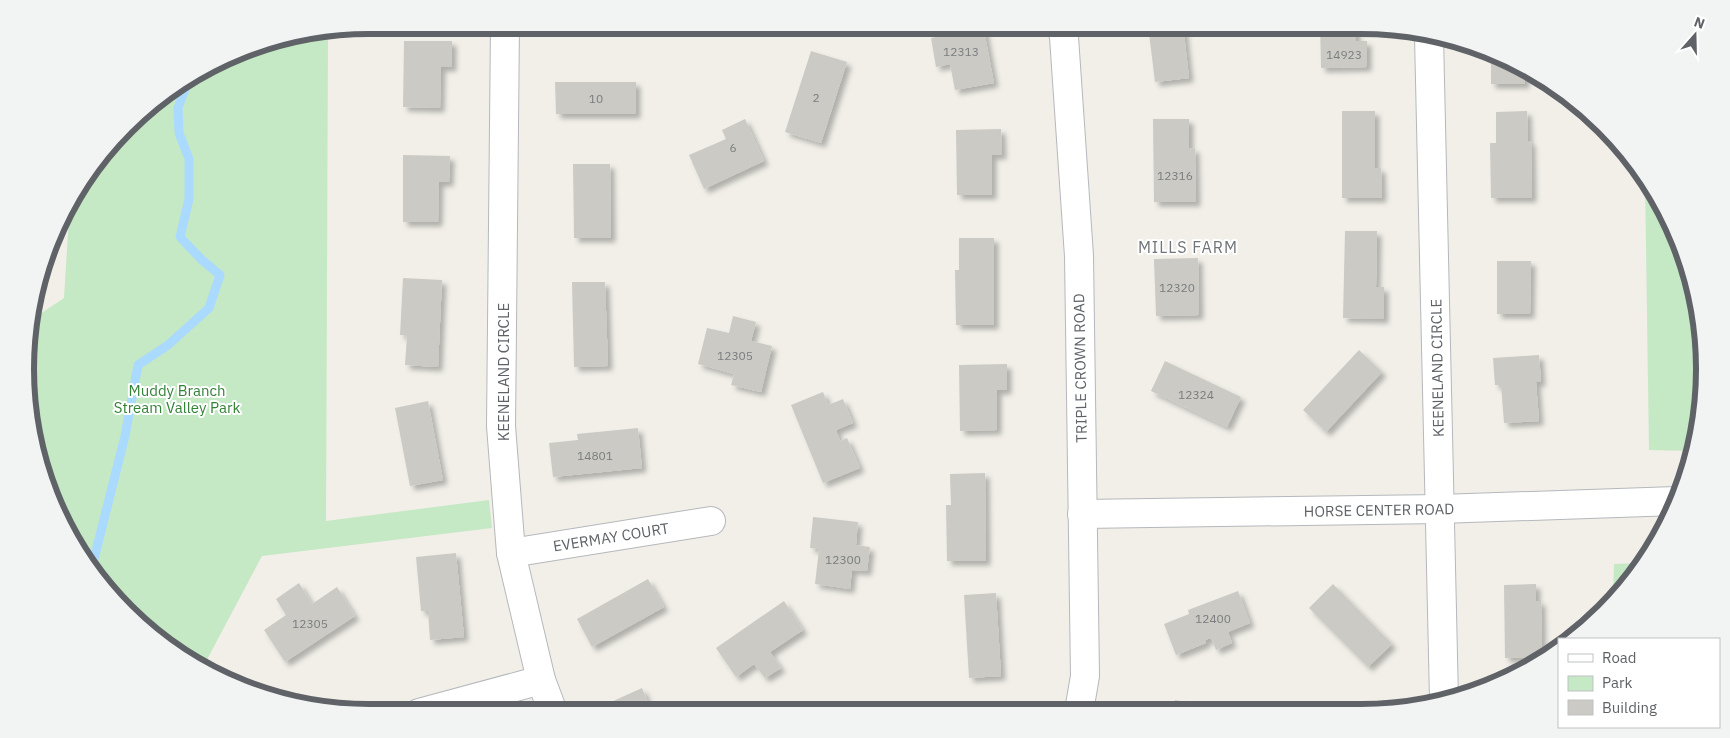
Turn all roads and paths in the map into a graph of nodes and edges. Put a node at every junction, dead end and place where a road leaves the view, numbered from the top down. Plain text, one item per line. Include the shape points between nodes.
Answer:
1 (505, 34) edge
2 (1063, 34) edge
3 (1429, 41) edge
4 (1669, 501) edge
5 (1440, 509) junction
6 (1082, 514) junction
7 (711, 521) dead end
8 (511, 553) junction
9 (541, 680) junction
10 (1444, 694) edge
11 (452, 704) edge
12 (550, 704) edge
13 (1079, 704) edge

1 - 8 street, KEENELAND CIRCLE via 501,426
2 - 6 street, TRIPLE CROWN ROAD via 1078,256
3 - 5 street, KEENELAND CIRCLE
4 - 5 street, HORSE CENTER ROAD
5 - 6 street, HORSE CENTER ROAD
5 - 10 street, KEENELAND CIRCLE
6 - 13 street, TRIPLE CROWN ROAD via 1085,676
7 - 8 street, EVERMAY COURT
8 - 9 street, KEENELAND CIRCLE
9 - 11 street
9 - 12 street, KEENELAND CIRCLE

